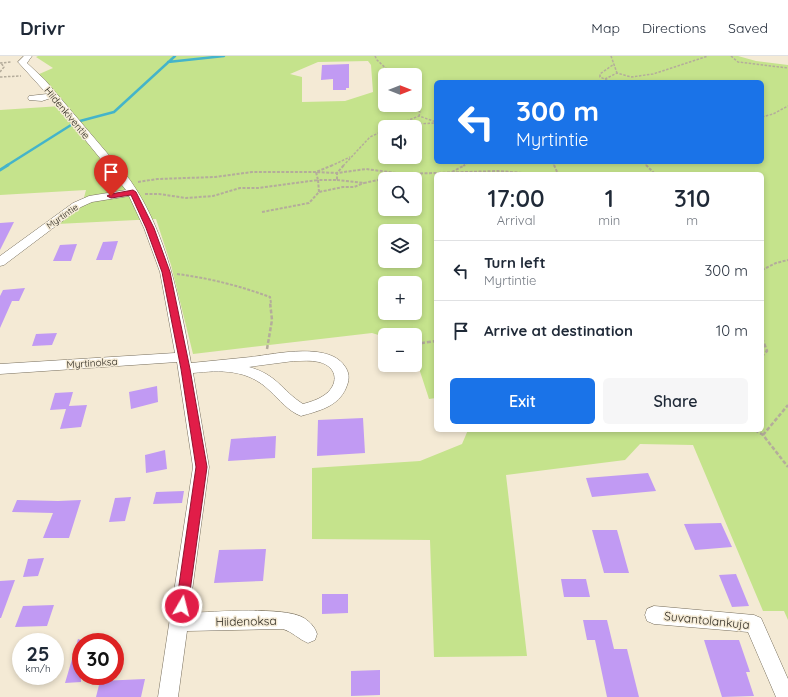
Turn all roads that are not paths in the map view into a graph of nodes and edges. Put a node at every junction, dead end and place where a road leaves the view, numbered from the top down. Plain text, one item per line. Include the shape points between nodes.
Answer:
1 (28, 56) edge
2 (53, 96) junction
3 (32, 98) dead end
4 (136, 190) junction
5 (0, 262) edge
6 (184, 363) junction
7 (219, 365) junction
8 (0, 369) edge
9 (654, 615) dead end
10 (180, 622) junction
11 (308, 634) dead end
12 (168, 697) edge
13 (786, 697) edge

1 - 2 street, Hiidenkiventie via 22,62
2 - 3 street
2 - 4 street, Hiidenkiventie
4 - 5 street, Myrtintie via 89,199 77,205
4 - 6 street, Hiidenkiventie via 166,272
6 - 7 street, Myrtinoksa
6 - 8 street, Myrtinoksa
6 - 10 street, Hiidenkiventie via 202,467
7 - 7 street, Myrtinoksa via 311,356 334,362 341,371 342,379 336,393 318,406 301,410 265,379 248,370
9 - 13 street, Suvantolankuja via 754,624
10 - 11 street, Hiidenoksa via 283,620 297,624
10 - 12 street, Hiidenkiventie

